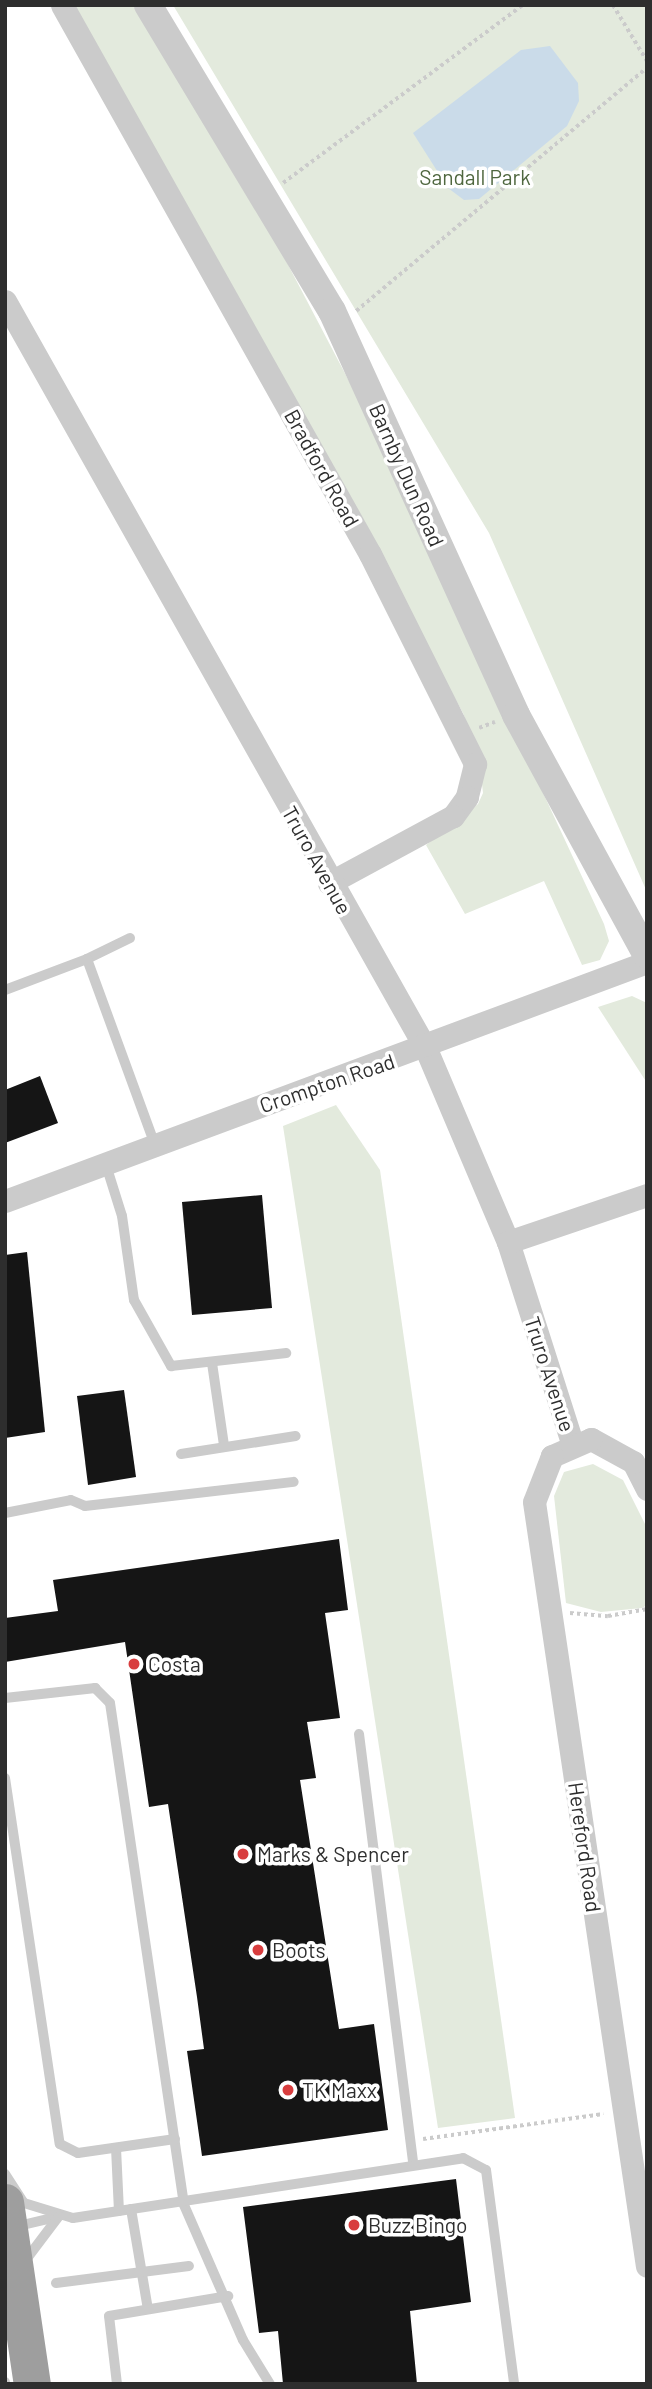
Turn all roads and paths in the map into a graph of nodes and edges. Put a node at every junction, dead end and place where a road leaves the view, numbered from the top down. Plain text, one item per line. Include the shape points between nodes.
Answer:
1 (62, 5) edge
2 (148, 5) edge
3 (523, 5) edge
4 (613, 5) edge
5 (647, 61) edge
6 (647, 68) edge
7 (264, 197) junction
8 (5, 301) edge
9 (355, 311) dead end
10 (516, 715) junction
11 (460, 734) junction
12 (329, 883) junction
13 (130, 938) dead end
14 (647, 956) edge
15 (87, 959) junction
16 (647, 962) edge
17 (5, 990) edge
18 (426, 1049) junction
19 (155, 1145) junction
20 (106, 1165) junction
21 (647, 1195) edge
22 (5, 1201) edge
23 (508, 1242) junction
24 (286, 1353) dead end
25 (212, 1363) junction
26 (296, 1437) dead end
27 (572, 1443) junction
28 (224, 1445) junction
29 (181, 1454) dead end
30 (294, 1482) dead end
31 (647, 1489) edge
32 (5, 1513) edge
33 (647, 1609) edge
34 (550, 1612) junction
35 (5, 1698) edge
36 (359, 1734) dead end
37 (5, 1778) edge
38 (624, 2111) junction
39 (175, 2139) junction
40 (410, 2140) junction
41 (116, 2148) junction
42 (414, 2164) junction
43 (5, 2174) edge
44 (184, 2205) junction
45 (125, 2210) junction
46 (59, 2216) junction
47 (6, 2222) edge
48 (189, 2266) dead end
49 (647, 2266) edge
50 (142, 2272) junction
51 (56, 2283) dead end
52 (18, 2285) junction
53 (228, 2296) junction
54 (148, 2308) junction
55 (32, 2384) edge
56 (117, 2384) edge
57 (270, 2384) edge
58 (514, 2384) edge

1 - 11 street, Bradford Road via 370,554
2 - 7 street, Barnby Dun Road
3 - 7 path
4 - 5 path
6 - 9 path
7 - 10 street, Barnby Dun Road via 332,311
8 - 12 street, Truro Avenue
10 - 11 path
10 - 14 street, Barnby Dun Road
11 - 12 street, Bradford Road via 475,765 474,780 453,816
12 - 18 street, Truro Avenue
13 - 15 lane
15 - 17 lane
15 - 19 lane
16 - 18 street, Crompton Road
18 - 19 street, Crompton Road
18 - 23 street, Truro Avenue
19 - 20 street, Crompton Road
20 - 22 street, Crompton Road
20 - 25 lane via 136,1306 171,1366
21 - 23 street
23 - 27 street, Truro Avenue
24 - 25 lane
25 - 28 lane
26 - 28 lane
27 - 31 street via 591,1439 616,1449 633,1462
27 - 34 street, Hereford Road via 552,1456 534,1502
28 - 29 lane
30 - 32 lane via 85,1506 71,1500
33 - 34 path via 608,1616
34 - 38 street, Hereford Road
35 - 39 lane via 95,1688 110,1703
36 - 40 lane
37 - 41 lane via 60,2144 69,2152
38 - 40 path
38 - 49 street, Hereford Road
39 - 41 lane
39 - 44 lane
40 - 42 lane
41 - 45 lane
42 - 44 lane
42 - 58 lane via 463,2158 486,2170
43 - 46 lane via 24,2203
44 - 45 lane
44 - 53 lane
45 - 46 lane
45 - 50 lane
46 - 47 lane
46 - 52 lane via 29,2252
47 - 52 highway
48 - 50 lane
50 - 51 lane
50 - 54 lane
52 - 55 highway
53 - 54 lane
53 - 57 lane via 243,2340
54 - 56 lane via 110,2316

